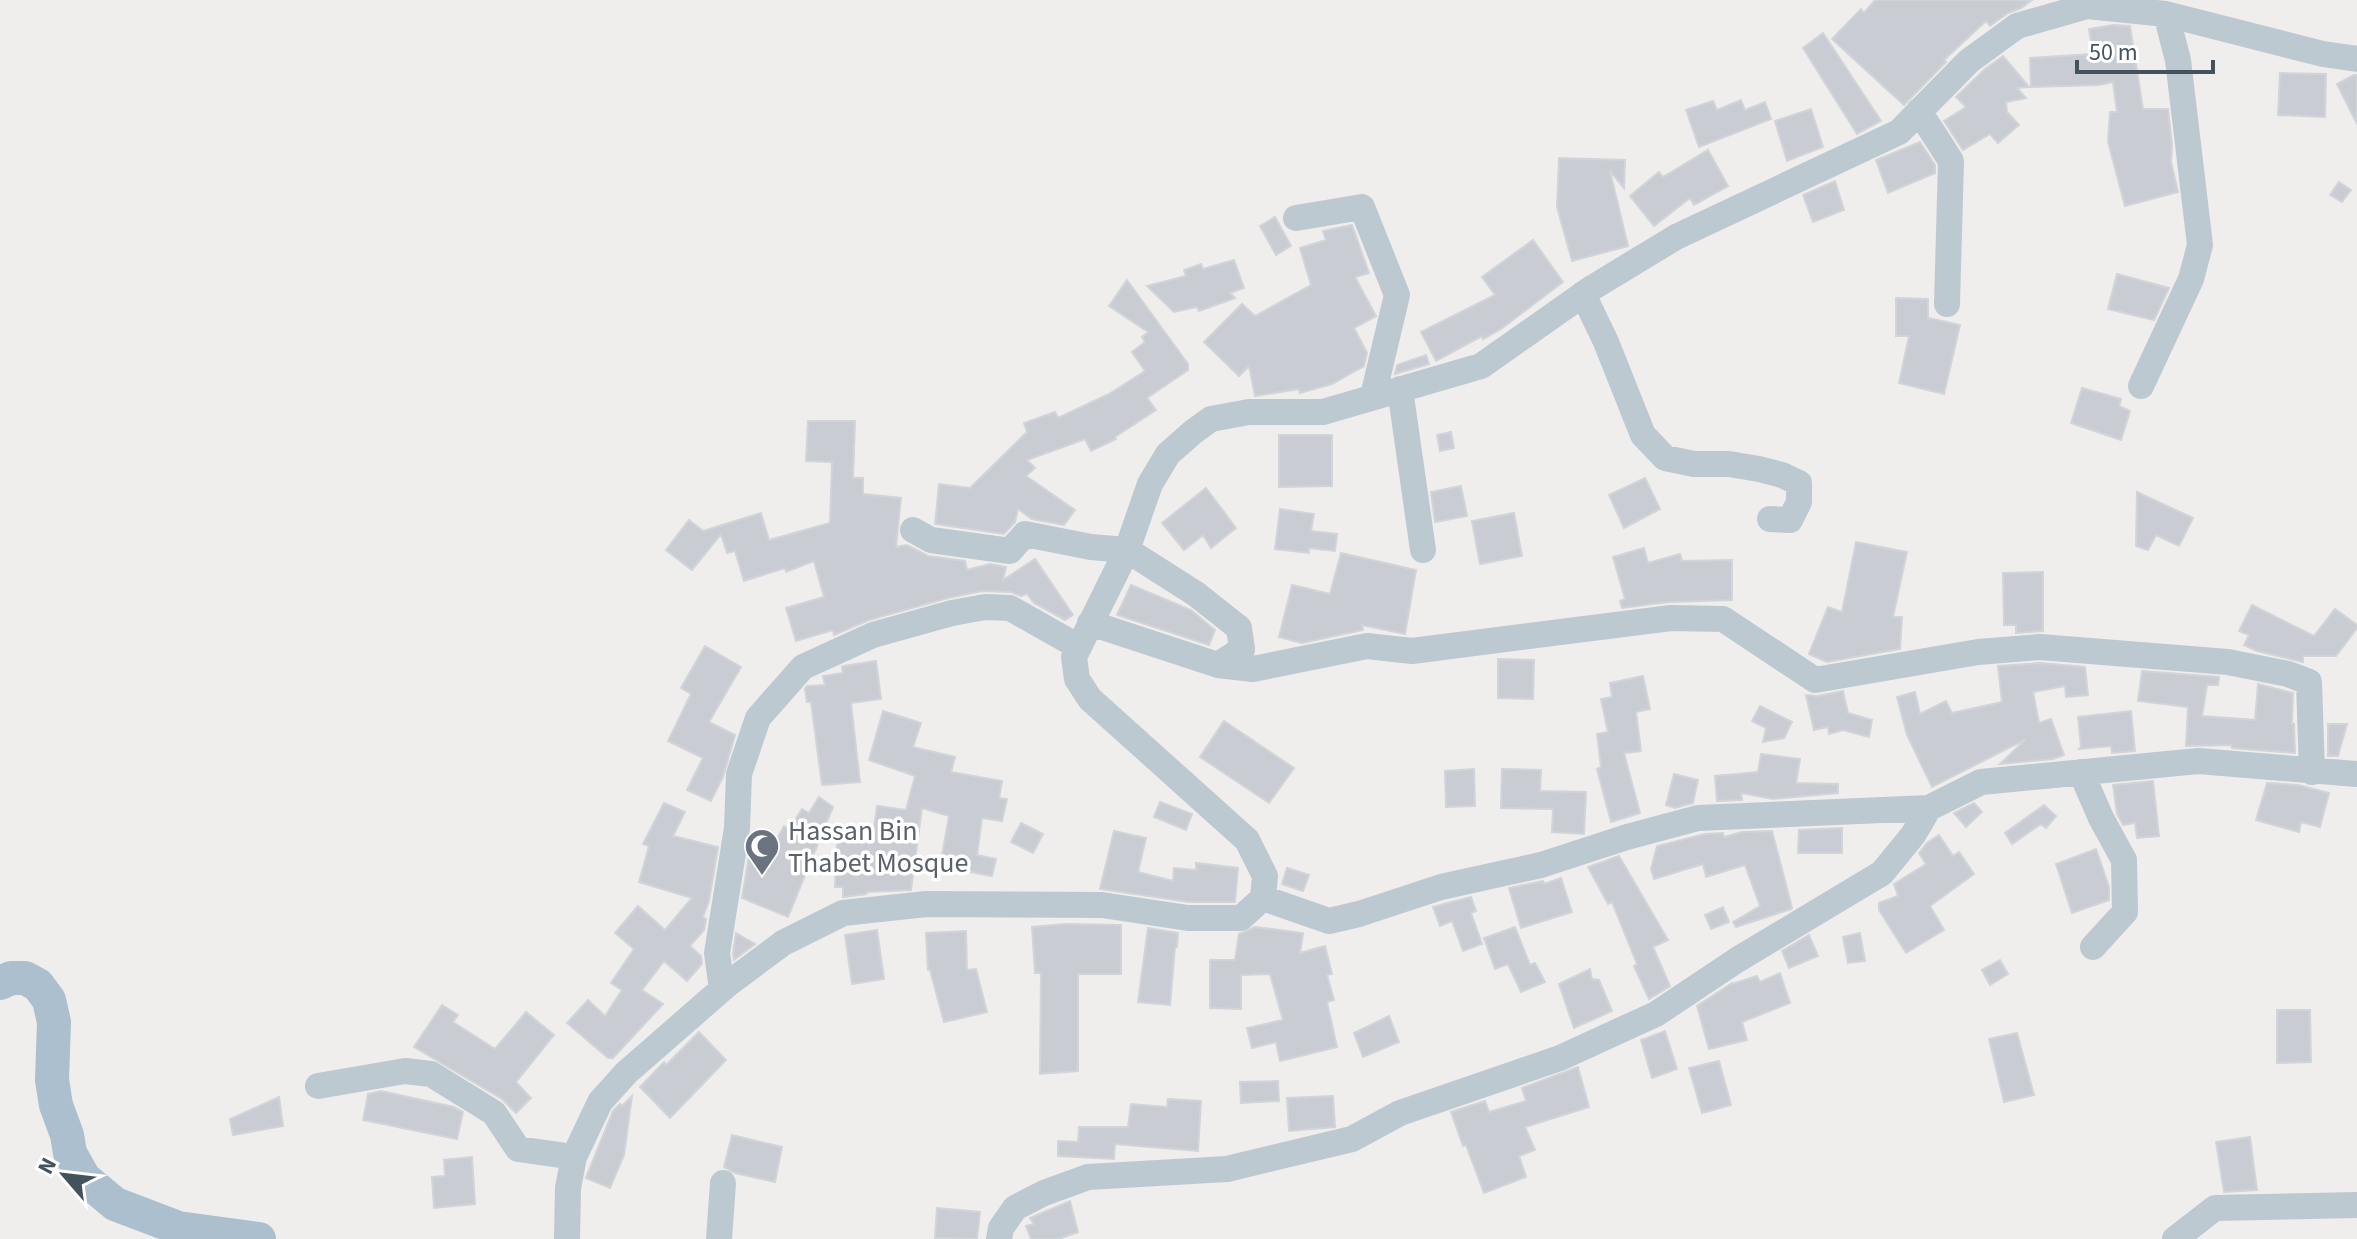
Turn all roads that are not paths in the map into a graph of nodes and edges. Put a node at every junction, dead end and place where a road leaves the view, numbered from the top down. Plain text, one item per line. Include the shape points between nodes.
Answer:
1 (2092, 3) edge
2 (2166, 14) junction
3 (2357, 59) edge
4 (1919, 111) junction
5 (1296, 218) dead end
6 (1583, 294) junction
7 (1947, 304) dead end
8 (2141, 386) dead end
9 (1400, 389) junction
10 (1373, 396) junction
11 (1770, 519) dead end
12 (913, 530) dead end
13 (1127, 550) junction
14 (1423, 550) dead end
15 (1084, 635) junction
16 (1218, 665) junction
17 (2081, 772) junction
18 (2312, 772) junction
19 (2357, 774) edge
20 (1929, 808) junction
21 (1263, 898) junction
22 (2093, 947) dead end
23 (0, 983) edge
24 (722, 989) junction
25 (318, 1086) dead end
26 (574, 1157) junction
27 (723, 1183) dead end
28 (2357, 1205) edge
29 (259, 1239) edge
30 (567, 1239) edge
31 (719, 1239) edge
32 (999, 1239) edge
33 (2175, 1239) edge

1 - 2 street
1 - 4 street via 2017,26 1969,61
2 - 3 street
2 - 8 street via 2178,60 2200,245 2191,279
4 - 6 street via 1899,132 1676,237
4 - 7 street via 1951,161
5 - 10 street via 1362,207 1397,295
6 - 9 street via 1481,366
6 - 11 street via 1643,435 1665,458 1759,469 1799,483 1799,502 1790,520
9 - 10 street
9 - 14 street
10 - 13 street via 1323,412 1249,412 1211,419 1168,454 1150,484
12 - 13 street via 931,540 1010,551 1025,534
13 - 15 street
13 - 16 street via 1239,628 1242,649
15 - 16 street
15 - 21 street via 1074,657 1077,679 1090,699 1247,840 1265,876
15 - 24 street via 1010,608 985,607 873,635 803,667 758,718 739,774 737,828 717,953
16 - 18 street via 1253,669 1367,646 1412,651 1671,618 1723,619 1815,680 1978,652 2040,647 2228,662 2309,682
17 - 18 street via 2198,761
17 - 20 street via 1981,782
17 - 22 street via 2124,860 2125,912
18 - 19 street
20 - 21 street via 1698,818 1329,921
20 - 32 street via 1882,873 1656,1014 1560,1058 1400,1113 1352,1139 1227,1169 1088,1177 1015,1208
21 - 24 street via 1241,918 1188,918 1102,905 926,904 843,913 783,943
23 - 29 main road via 25,978 49,1000 56,1105 70,1153 84,1178 115,1204 178,1228
24 - 26 street via 600,1102
25 - 26 street via 405,1071 431,1074 494,1113 518,1149
26 - 30 street
27 - 31 street
28 - 33 street via 2215,1208

